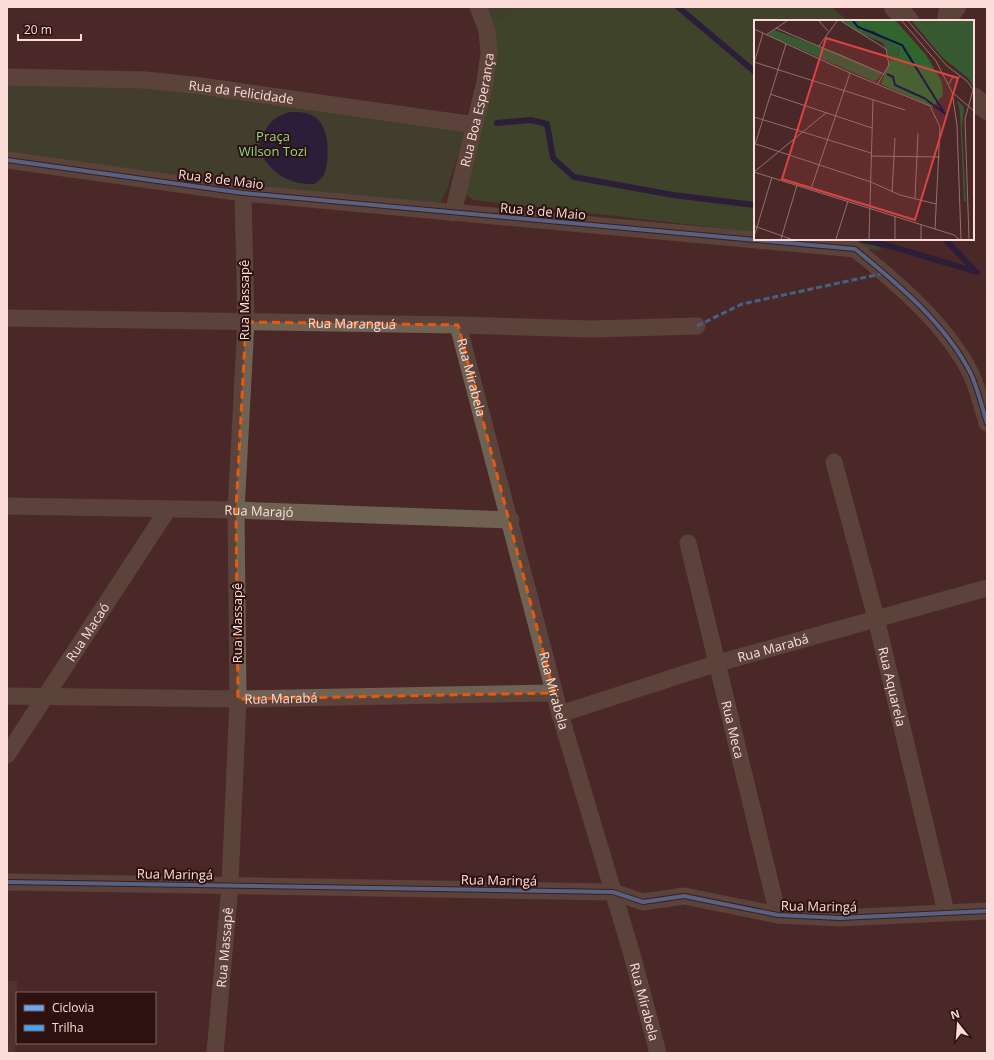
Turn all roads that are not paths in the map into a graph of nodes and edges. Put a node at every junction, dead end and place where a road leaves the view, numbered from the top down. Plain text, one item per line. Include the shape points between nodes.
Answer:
1 (478, 7) edge
2 (895, 7) edge
3 (955, 7) edge
4 (907, 20) edge
5 (948, 20) edge
6 (7, 76) edge
7 (974, 99) edge
8 (987, 109) edge
9 (475, 125) junction
10 (7, 160) edge
11 (243, 193) junction
12 (453, 213) junction
13 (754, 240) edge
14 (754, 240) edge
15 (7, 318) edge
16 (246, 322) junction
17 (458, 325) junction
18 (697, 326) dead end
19 (987, 424) edge
20 (834, 462) dead end
21 (7, 506) edge
22 (168, 509) junction
23 (236, 510) junction
24 (511, 520) junction
25 (688, 543) dead end
26 (987, 588) edge
27 (876, 618) junction
28 (718, 663) junction
29 (554, 693) junction
30 (7, 696) edge
31 (46, 696) junction
32 (238, 698) junction
33 (560, 714) junction
34 (7, 755) edge
35 (7, 882) edge
36 (230, 885) junction
37 (613, 892) junction
38 (987, 911) edge
39 (946, 912) junction
40 (778, 916) junction
41 (215, 1053) edge
42 (658, 1053) edge

1 - 9 street, Rua Boa Esperança via 487,30 489,53
2 - 4 main road
3 - 5 main road
6 - 9 street, Rua da Felicidade via 154,81
7 - 8 main road
9 - 12 street, Rua Boa Esperança
10 - 11 street, Rua 8 de Maio
11 - 12 street, Rua 8 de Maio
11 - 16 street, Rua Massapê
12 - 13 street, Rua 8 de Maio
14 - 19 street, Rua 8 de Maio via 855,249 885,273 946,335 972,375
15 - 16 street, Rua Maranguá
16 - 17 street, Rua Maranguá
16 - 23 street, Rua Massapê
17 - 18 street, Rua Maranguá via 591,329
17 - 24 street, Rua Mirabela
20 - 27 street, Rua Aquarela
21 - 22 street, Rua Marajó
22 - 23 street, Rua Marajó
22 - 31 street, Rua Macaó
23 - 24 street, Rua Marajó
23 - 32 street, Rua Massapê
24 - 29 street, Rua Mirabela
25 - 28 street, Rua Meca
26 - 27 street, Rua Marabá
27 - 28 street, Rua Marabá
27 - 39 street, Rua Aquarela
28 - 33 street, Rua Marabá
28 - 40 street, Rua Meca
29 - 32 street, Rua Marabá
29 - 33 street, Rua Mirabela
30 - 31 street, Rua Marabá
31 - 32 street, Rua Marabá
31 - 34 street, Rua Macaó
32 - 36 street, Rua Massapê
33 - 37 street, Rua Mirabela
35 - 36 street, Rua Maringá
36 - 37 street, Rua Maringá
36 - 41 street, Rua Massapê
37 - 40 street, Rua Maringá via 643,902 684,896
37 - 42 street, Rua Mirabela
38 - 39 street, Rua Maringá
39 - 40 street, Rua Maringá via 840,918

